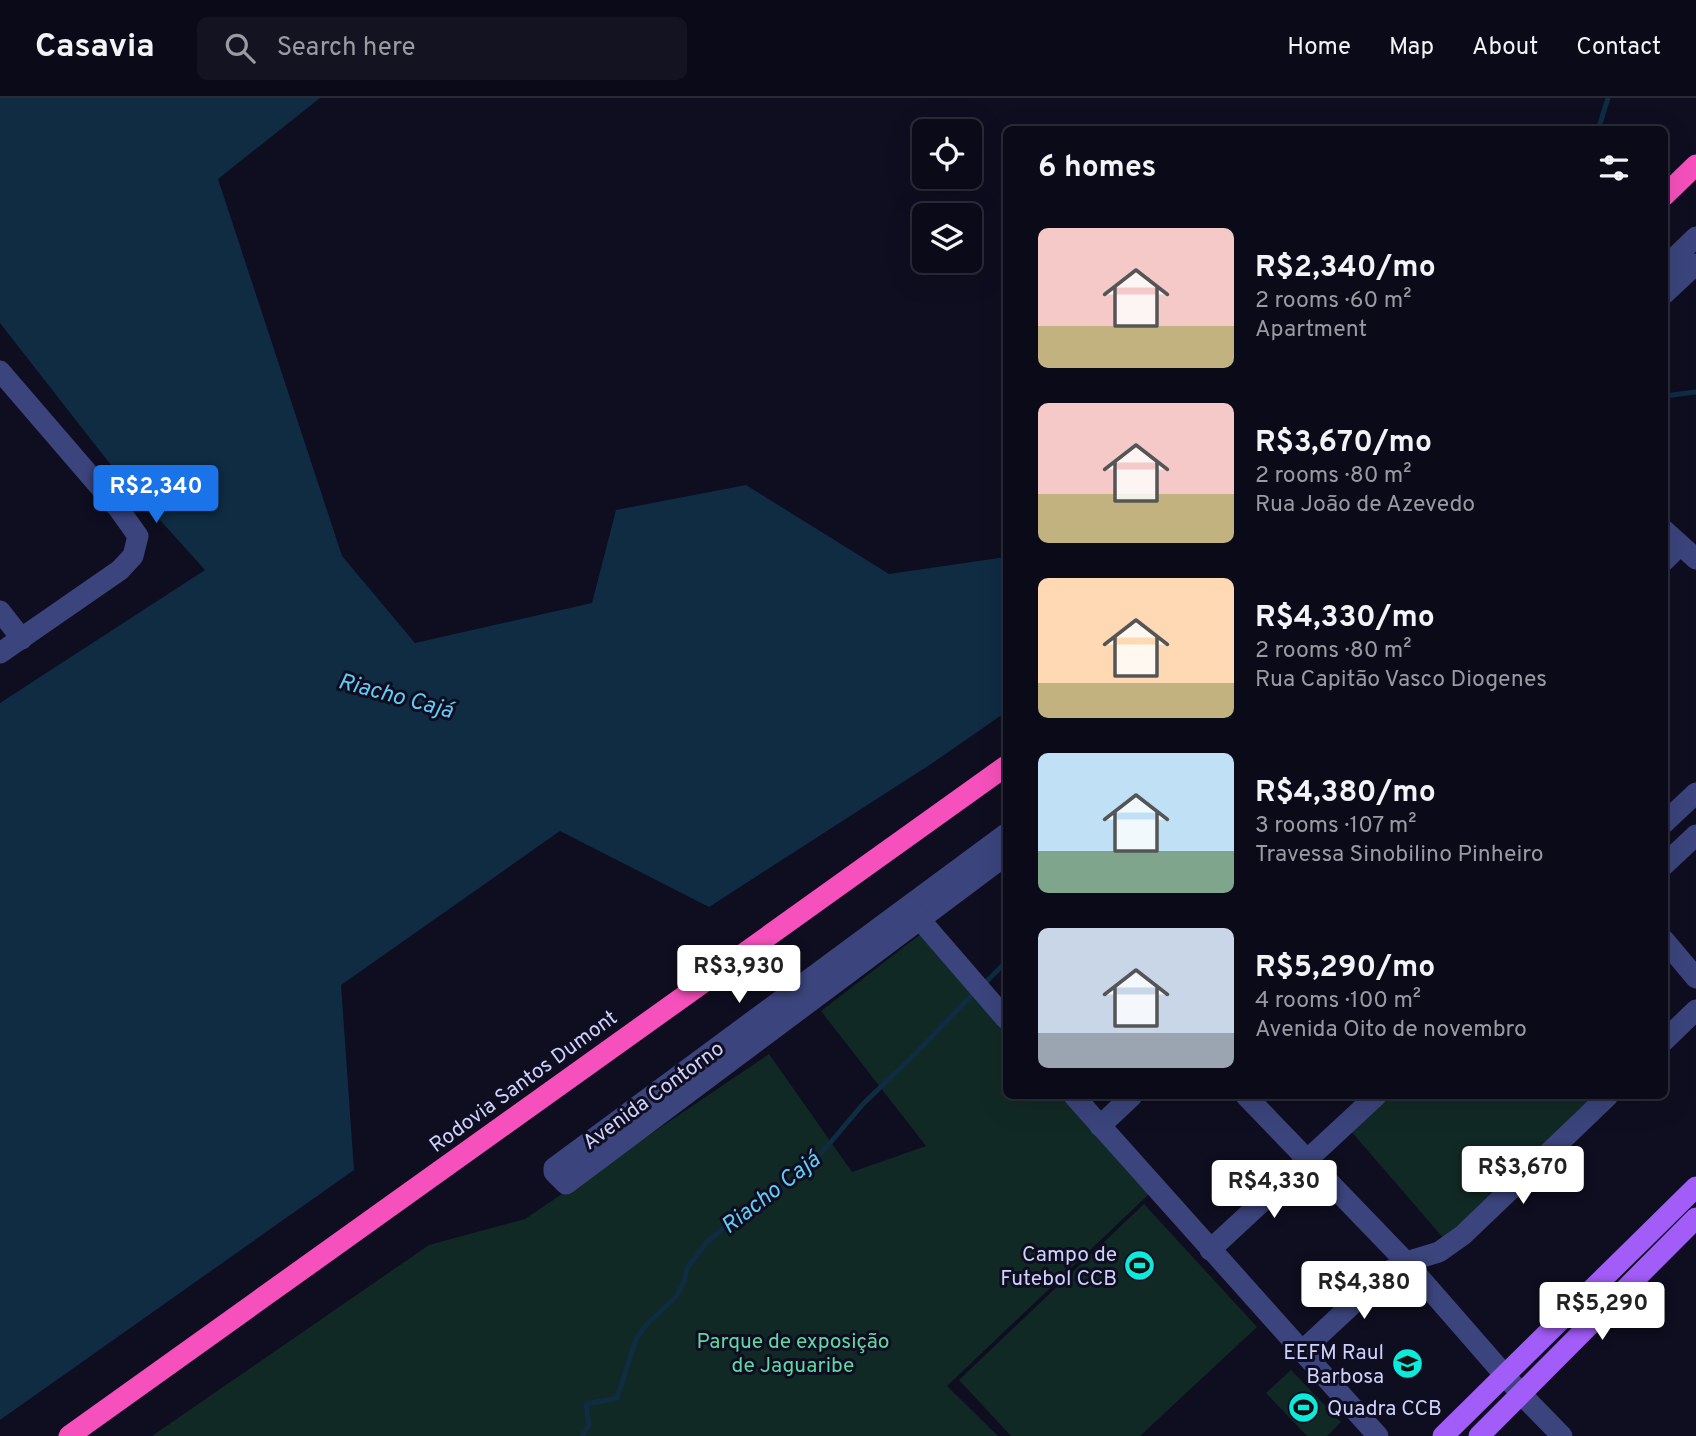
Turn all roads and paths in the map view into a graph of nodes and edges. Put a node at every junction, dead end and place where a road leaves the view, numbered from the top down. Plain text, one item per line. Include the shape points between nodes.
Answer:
1 (1696, 165) edge
2 (1668, 192) edge
3 (1696, 237) edge
4 (1668, 264) edge
5 (1696, 264) edge
6 (1668, 290) edge
7 (0, 371) edge
8 (1668, 534) edge
9 (1688, 552) edge
10 (1668, 560) edge
11 (0, 611) edge
12 (22, 639) junction
13 (0, 653) edge
14 (1003, 768) edge
15 (1696, 793) edge
16 (1668, 819) edge
17 (1696, 835) edge
18 (1003, 837) edge
19 (1003, 857) edge
20 (1668, 861) edge
21 (914, 913) junction
22 (1668, 945) edge
23 (1696, 978) edge
24 (1696, 1010) edge
25 (1003, 1015) edge
26 (1668, 1037) edge
27 (1077, 1099) edge
28 (1129, 1099) edge
29 (1249, 1099) edge
30 (1373, 1099) edge
31 (1605, 1099) edge
32 (1100, 1126) junction
33 (1309, 1158) junction
34 (566, 1184) dead end
35 (1696, 1187) edge
36 (1696, 1218) edge
37 (1210, 1250) junction
38 (1406, 1262) junction
39 (1636, 1263) junction
40 (1301, 1352) junction
41 (1505, 1374) junction
42 (1522, 1395) junction
43 (69, 1436) edge
44 (1378, 1436) edge
45 (1443, 1436) edge
46 (1479, 1436) edge
47 (1562, 1436) edge

1 - 2 highway
3 - 4 street
5 - 6 street
7 - 12 street via 138,536 133,556 120,570
8 - 9 street
9 - 10 street
11 - 12 street
12 - 13 street
14 - 43 highway, Rodovia Santos Dumont
15 - 16 street
17 - 20 street
18 - 21 street
19 - 21 street
21 - 25 street
21 - 34 street via 732,1048
22 - 23 street
24 - 26 street
27 - 32 street
28 - 32 street
29 - 33 street
30 - 33 street
31 - 38 street via 1463,1235 1439,1252
32 - 37 street
33 - 37 street
33 - 38 street
35 - 39 main road
36 - 39 main road
37 - 40 street
38 - 40 street via 1376,1281
38 - 41 street
39 - 41 main road
39 - 42 main road
40 - 44 street
41 - 42 street
41 - 45 main road
42 - 46 main road
42 - 47 street

